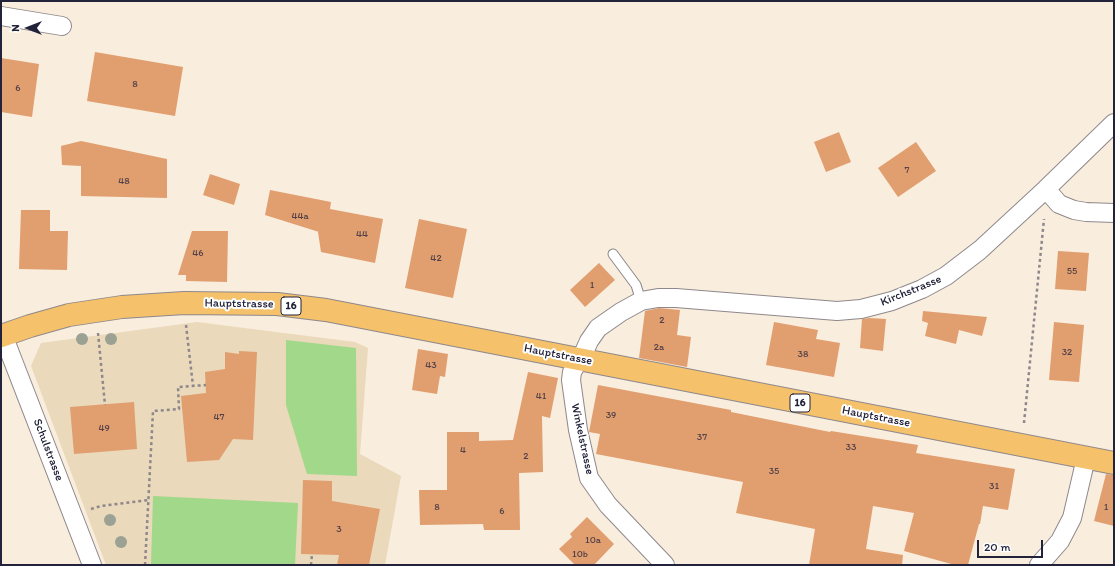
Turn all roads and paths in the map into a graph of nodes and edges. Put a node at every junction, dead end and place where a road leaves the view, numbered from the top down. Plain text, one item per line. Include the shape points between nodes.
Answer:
1 (1, 16) edge
2 (62, 26) dead end
3 (1114, 123) edge
4 (1046, 189) junction
5 (1114, 214) edge
6 (613, 254) dead end
7 (641, 301) junction
8 (186, 325) dead end
9 (98, 327) dead end
10 (2, 336) edge
11 (580, 359) junction
12 (206, 384) dead end
13 (193, 386) junction
14 (105, 405) dead end
15 (1024, 426) dead end
16 (1086, 458) junction
17 (1114, 463) edge
18 (149, 500) junction
19 (73, 516) junction
20 (312, 554) dead end
21 (92, 565) edge
22 (145, 565) edge
23 (311, 565) edge
24 (666, 565) edge
25 (1039, 565) edge

1 - 2 street
3 - 4 street, Kirchstrasse
4 - 5 street via 1058,204 1074,210
4 - 7 street, Kirchstrasse via 980,250 946,276 892,301 861,309 837,311 676,298
4 - 15 path
6 - 7 lane via 636,285
7 - 11 street, Kirchstrasse via 598,328
8 - 13 path
9 - 14 path
10 - 11 main road, Hauptstrasse / 16 via 69,315 122,306 184,303 277,304 326,310
10 - 19 street, Schulstrasse
11 - 16 main road, Hauptstrasse / 16
11 - 24 street, Winkelstrasse via 572,372 572,387 589,478 608,505
12 - 13 path
13 - 18 path via 178,387 179,409 153,411
16 - 17 main road, Hauptstrasse / 16
16 - 25 street via 1072,518 1060,541
18 - 19 path via 100,506
18 - 22 path
19 - 21 street, Schulstrasse
20 - 23 path

